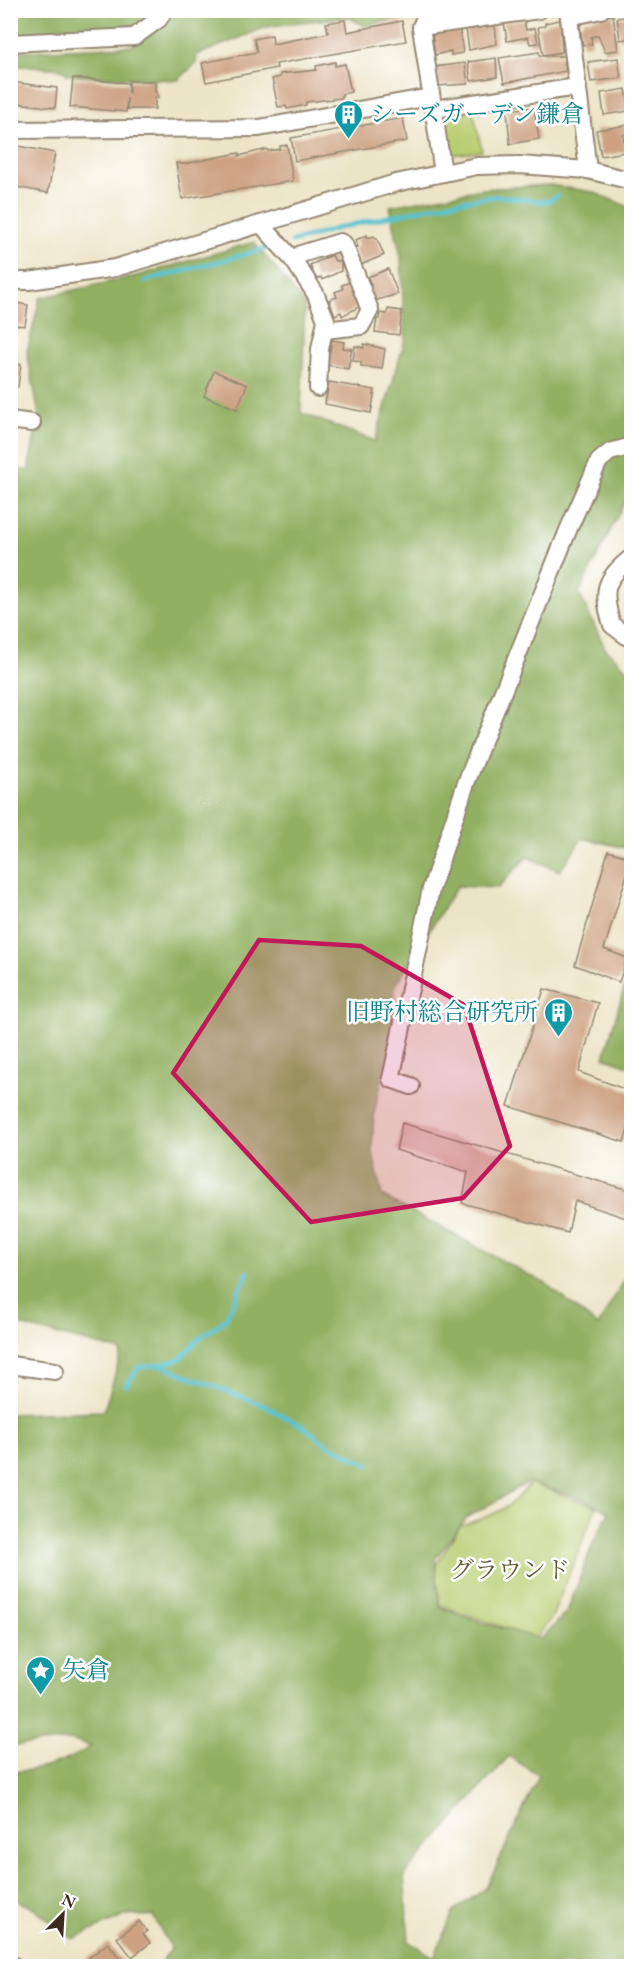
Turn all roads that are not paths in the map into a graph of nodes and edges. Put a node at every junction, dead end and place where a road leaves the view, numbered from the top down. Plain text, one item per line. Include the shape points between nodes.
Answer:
1 (164, 10) edge
2 (428, 10) edge
3 (539, 10) edge
4 (601, 10) edge
5 (569, 14) edge
6 (422, 27) junction
7 (10, 43) edge
8 (578, 87) junction
9 (432, 103) junction
10 (10, 130) edge
11 (588, 170) junction
12 (443, 173) junction
13 (632, 182) edge
14 (261, 224) junction
15 (294, 261) junction
16 (10, 281) edge
17 (324, 330) junction
18 (318, 388) dead end
19 (10, 420) edge
20 (32, 423) dead end
21 (632, 446) edge
22 (632, 557) edge
23 (632, 640) edge
24 (411, 1086) dead end
25 (10, 1365) edge
26 (55, 1371) dead end

1 - 7 street via 159,19 134,37
2 - 6 street
3 - 6 street
4 - 5 street
5 - 8 street
6 - 9 street
8 - 9 street
8 - 11 street
9 - 10 street via 259,128
9 - 12 street
11 - 12 street via 519,165 477,166
11 - 13 street
12 - 14 street via 396,183
14 - 15 street
14 - 16 street via 115,268
15 - 17 street via 315,293 326,320
15 - 17 street via 301,254 344,244 370,310 361,326
17 - 18 street
19 - 20 street
21 - 24 street via 610,452 599,461 466,783 431,890 391,1080
22 - 23 street via 615,570 605,590 612,626
25 - 26 street

